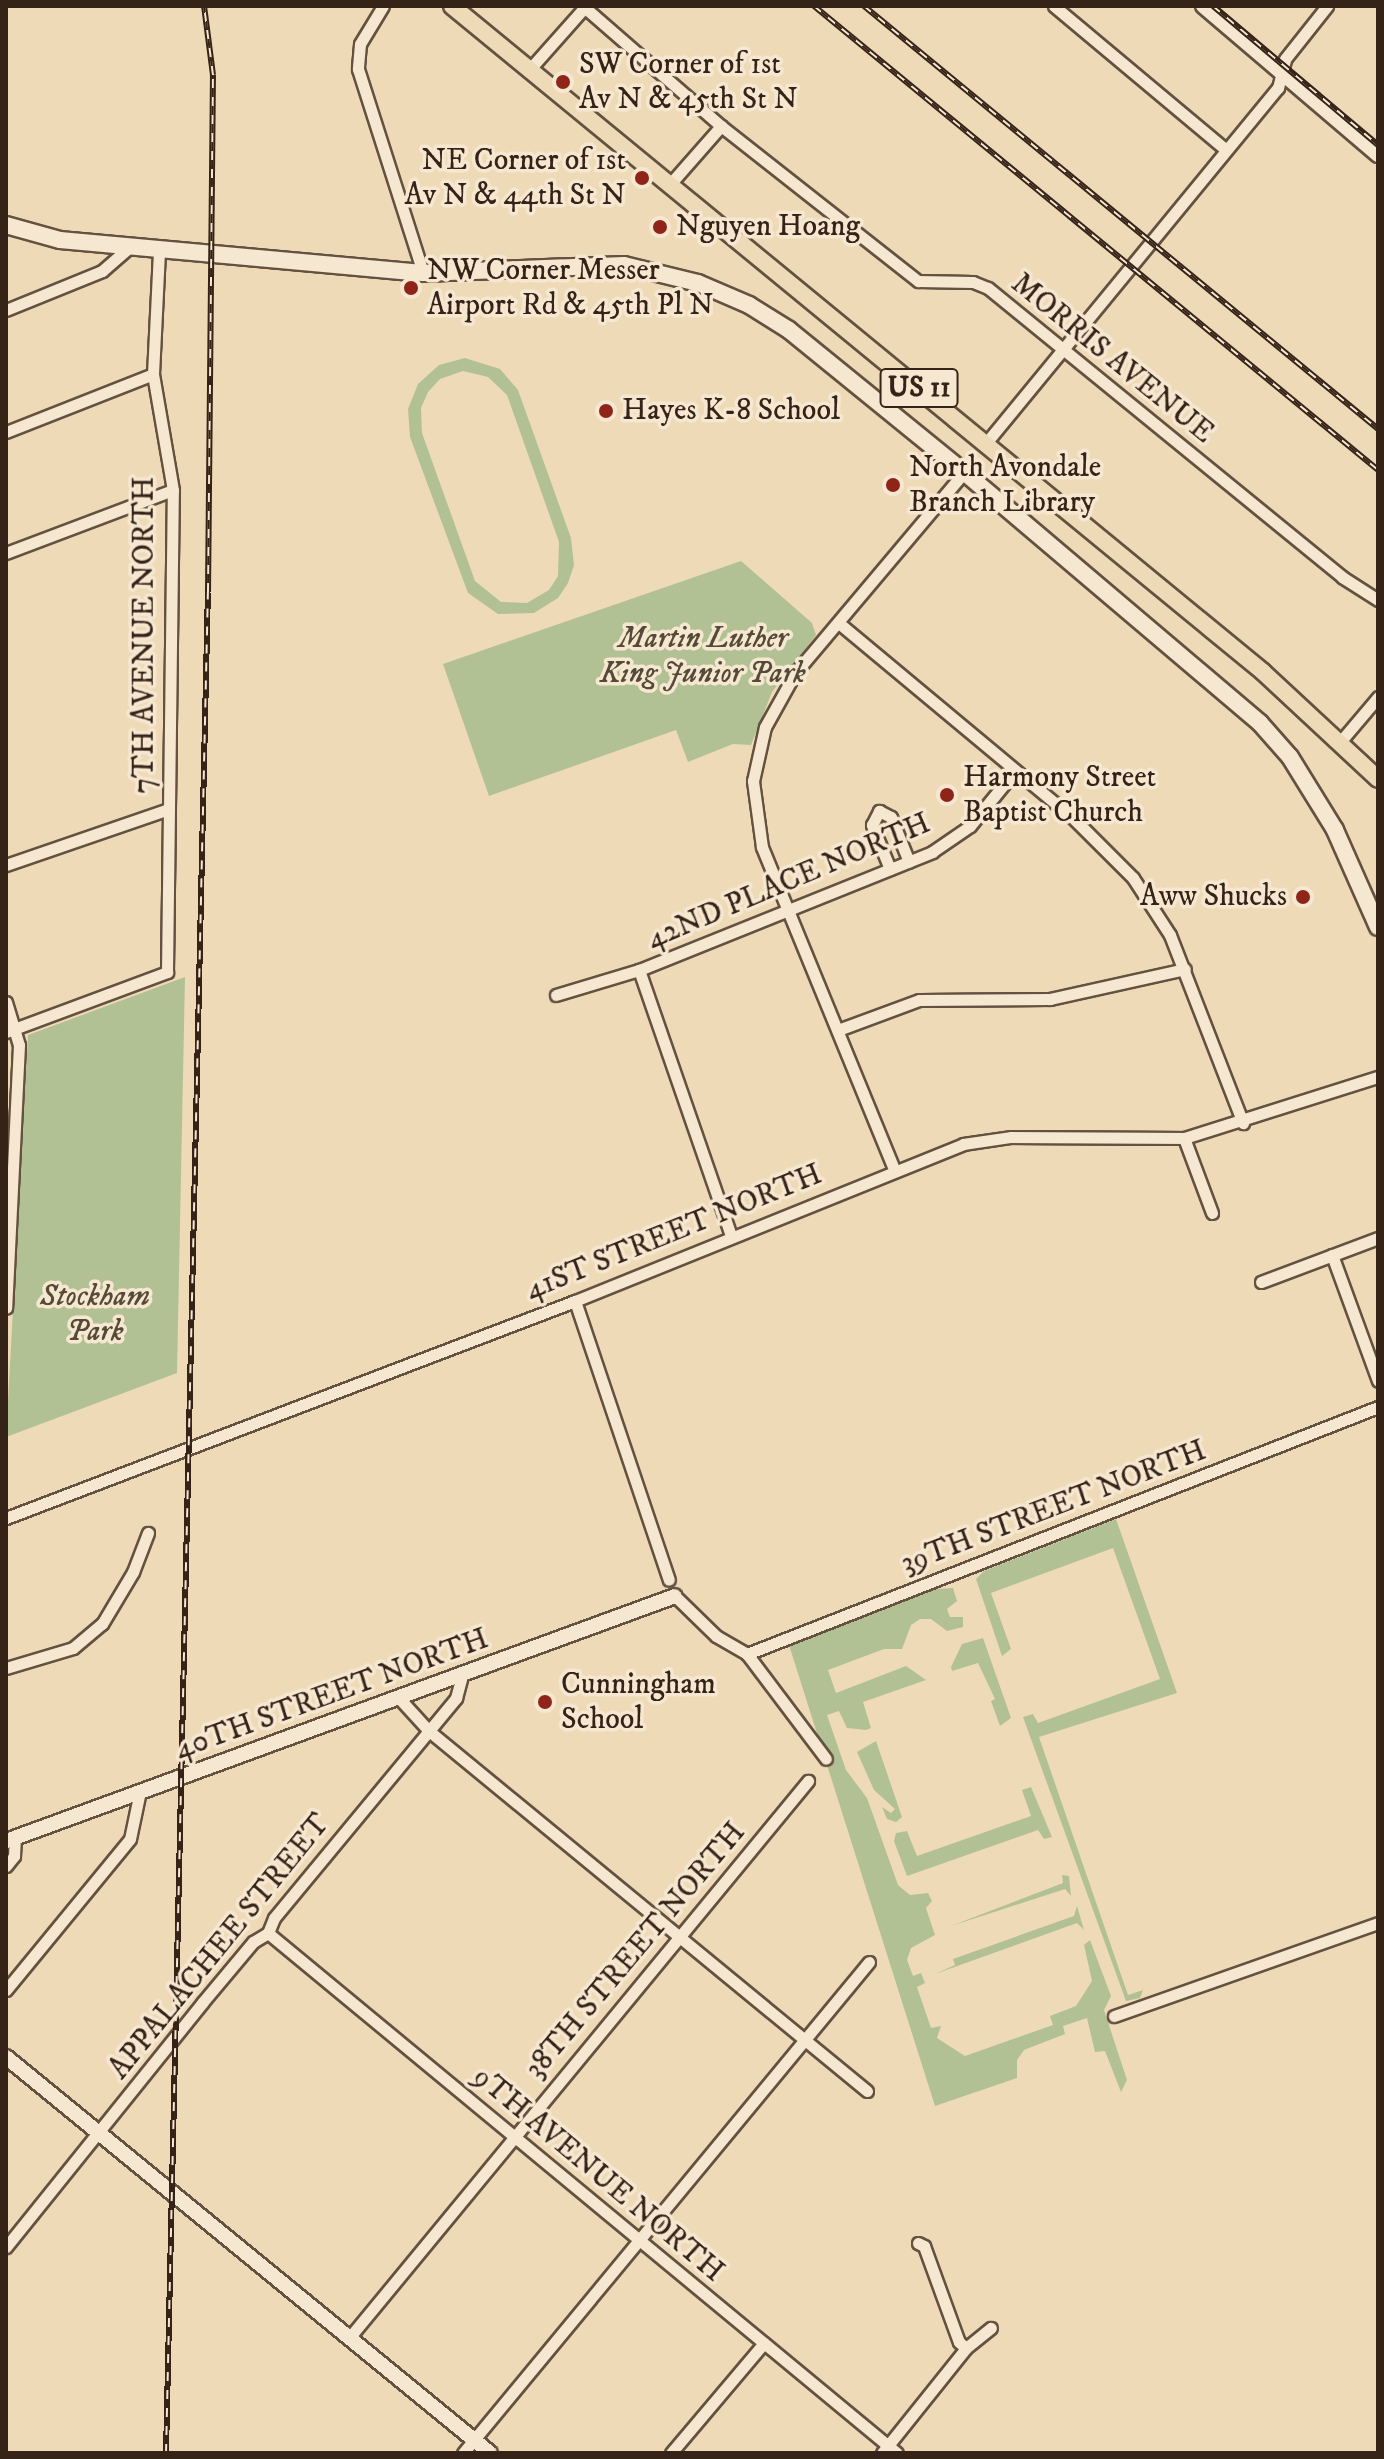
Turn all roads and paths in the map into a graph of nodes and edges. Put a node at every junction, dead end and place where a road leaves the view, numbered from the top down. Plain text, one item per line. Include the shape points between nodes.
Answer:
1 (383, 6) edge
2 (452, 6) edge
3 (1054, 6) edge
4 (1203, 6) edge
5 (1327, 6) edge
6 (584, 7) edge
7 (529, 70) junction
8 (1280, 74) junction
9 (721, 126) junction
10 (1226, 150) junction
11 (1378, 155) edge
12 (671, 183) junction
13 (6, 225) edge
14 (130, 247) junction
15 (159, 251) junction
16 (423, 273) junction
17 (6, 310) edge
18 (1063, 351) junction
19 (153, 374) junction
20 (6, 432) edge
21 (986, 443) junction
22 (964, 472) junction
23 (173, 490) junction
24 (6, 553) edge
25 (1378, 600) edge
26 (840, 624) junction
27 (1378, 697) edge
28 (1340, 742) junction
29 (1014, 772) junction
30 (1378, 779) edge
31 (169, 809) junction
32 (909, 862) junction
33 (6, 865) edge
34 (890, 869) junction
35 (786, 910) junction
36 (1378, 927) edge
37 (1185, 969) junction
38 (639, 970) junction
39 (556, 995) dead end
40 (6, 1002) edge
41 (11, 1030) edge
42 (838, 1030) junction
43 (1378, 1077) edge
44 (1243, 1123) junction
45 (1184, 1138) junction
46 (894, 1169) junction
47 (11, 1192) edge
48 (1212, 1213) dead end
49 (731, 1236) junction
50 (1378, 1238) edge
51 (1332, 1255) junction
52 (1261, 1282) dead end
53 (575, 1301) junction
54 (6, 1308) edge
55 (1378, 1381) edge
56 (1378, 1407) edge
57 (6, 1518) edge
58 (148, 1533) dead end
59 (669, 1580) dead end
60 (675, 1596) joint
61 (747, 1654) junction
62 (6, 1668) edge
63 (462, 1675) junction
64 (399, 1698) junction
65 (429, 1731) junction
66 (826, 1759) dead end
67 (808, 1781) dead end
68 (139, 1796) junction
69 (11, 1839) edge
70 (6, 1866) edge
71 (1378, 1923) edge
72 (268, 1933) junction
73 (678, 1937) junction
74 (869, 1962) dead end
75 (6, 1990) edge
76 (1114, 2016) dead end
77 (804, 2039) junction
78 (6, 2057) edge
79 (867, 2091) dead end
80 (99, 2133) junction
81 (514, 2136) junction
82 (639, 2240) junction
83 (918, 2243) dead end
84 (6, 2247) edge
85 (991, 2328) dead end
86 (349, 2338) junction
87 (764, 2343) junction
88 (966, 2348) junction
89 (473, 2439) junction
90 (889, 2451) edge
91 (463, 2453) edge
92 (490, 2453) edge
93 (671, 2453) edge

1 - 16 street via 360,44 358,69
2 - 7 main road, US 11
3 - 10 street
4 - 8 street
5 - 8 street
6 - 7 street
6 - 9 street, MORRIS AVENUE
7 - 12 main road, US 11
8 - 10 street via 1278,88
8 - 11 street
9 - 12 street
9 - 18 street, MORRIS AVENUE via 918,281 973,282 988,288
10 - 18 street
12 - 21 main road, US 11
13 - 14 main road via 60,240
14 - 15 main road
14 - 17 street via 102,271
15 - 16 main road
15 - 19 street, 7TH AVENUE NORTH
16 - 22 main road via 624,265 698,283 789,330
18 - 21 street
18 - 25 street, MORRIS AVENUE
19 - 20 street
19 - 23 street, 7TH AVENUE NORTH
21 - 28 main road, US 11
22 - 26 street
22 - 36 main road via 1260,723 1290,757 1335,830
23 - 24 street
23 - 31 street, 7TH AVENUE NORTH
26 - 29 street
26 - 35 street via 795,673 765,727 753,781 762,847
27 - 28 street
28 - 30 main road, US 11
29 - 32 street, 42ND PLACE NORTH via 970,826
29 - 37 street via 1119,861 1152,904
31 - 33 street
31 - 41 street, 7TH AVENUE NORTH via 167,972
32 - 34 street, 42ND PLACE NORTH
32 - 34 street via 891,817 879,811 872,825
34 - 35 street, 42ND PLACE NORTH
35 - 38 street, 42ND PLACE NORTH
35 - 42 street
37 - 42 street via 1050,999 919,1000
37 - 44 street
38 - 39 street, 42ND PLACE NORTH
38 - 49 street
40 - 41 street
41 - 47 street
42 - 46 street
43 - 44 street, 41ST STREET NORTH
44 - 45 street, 41ST STREET NORTH
45 - 46 street, 41ST STREET NORTH via 1011,1137 963,1144
45 - 48 street
46 - 49 street, 41ST STREET NORTH
47 - 54 street
49 - 53 street, 41ST STREET NORTH
50 - 51 street
51 - 52 street
51 - 55 street
53 - 57 street, 41ST STREET NORTH
53 - 59 street
56 - 61 street, 39TH STREET NORTH
58 - 62 street via 133,1572 102,1624 73,1648
60 - 61 street via 716,1636
60 - 63 street, 40TH STREET NORTH
61 - 66 street
63 - 64 street, 40TH STREET NORTH
63 - 65 street, APPALACHEE STREET via 456,1698
64 - 65 street
64 - 68 street, 40TH STREET NORTH
65 - 72 street, APPALACHEE STREET via 274,1918
65 - 73 street
67 - 73 street, 38TH STREET NORTH
68 - 69 street, 40TH STREET NORTH
68 - 75 street via 130,1839
69 - 70 street via 14,1856
71 - 76 street
72 - 80 street, APPALACHEE STREET via 242,1954
72 - 81 street, 9TH AVENUE NORTH
73 - 77 street
73 - 81 street, 38TH STREET NORTH
74 - 77 street
77 - 79 street
77 - 82 street
78 - 80 street
80 - 84 street, APPALACHEE STREET
80 - 86 street
81 - 82 street, 9TH AVENUE NORTH
81 - 86 street, 38TH STREET NORTH
82 - 87 street, 9TH AVENUE NORTH
82 - 89 street
83 - 88 street via 924,2246 959,2342
85 - 88 street
86 - 89 street
87 - 90 street, 9TH AVENUE NORTH
87 - 93 street
88 - 90 street
89 - 91 street
89 - 92 street

